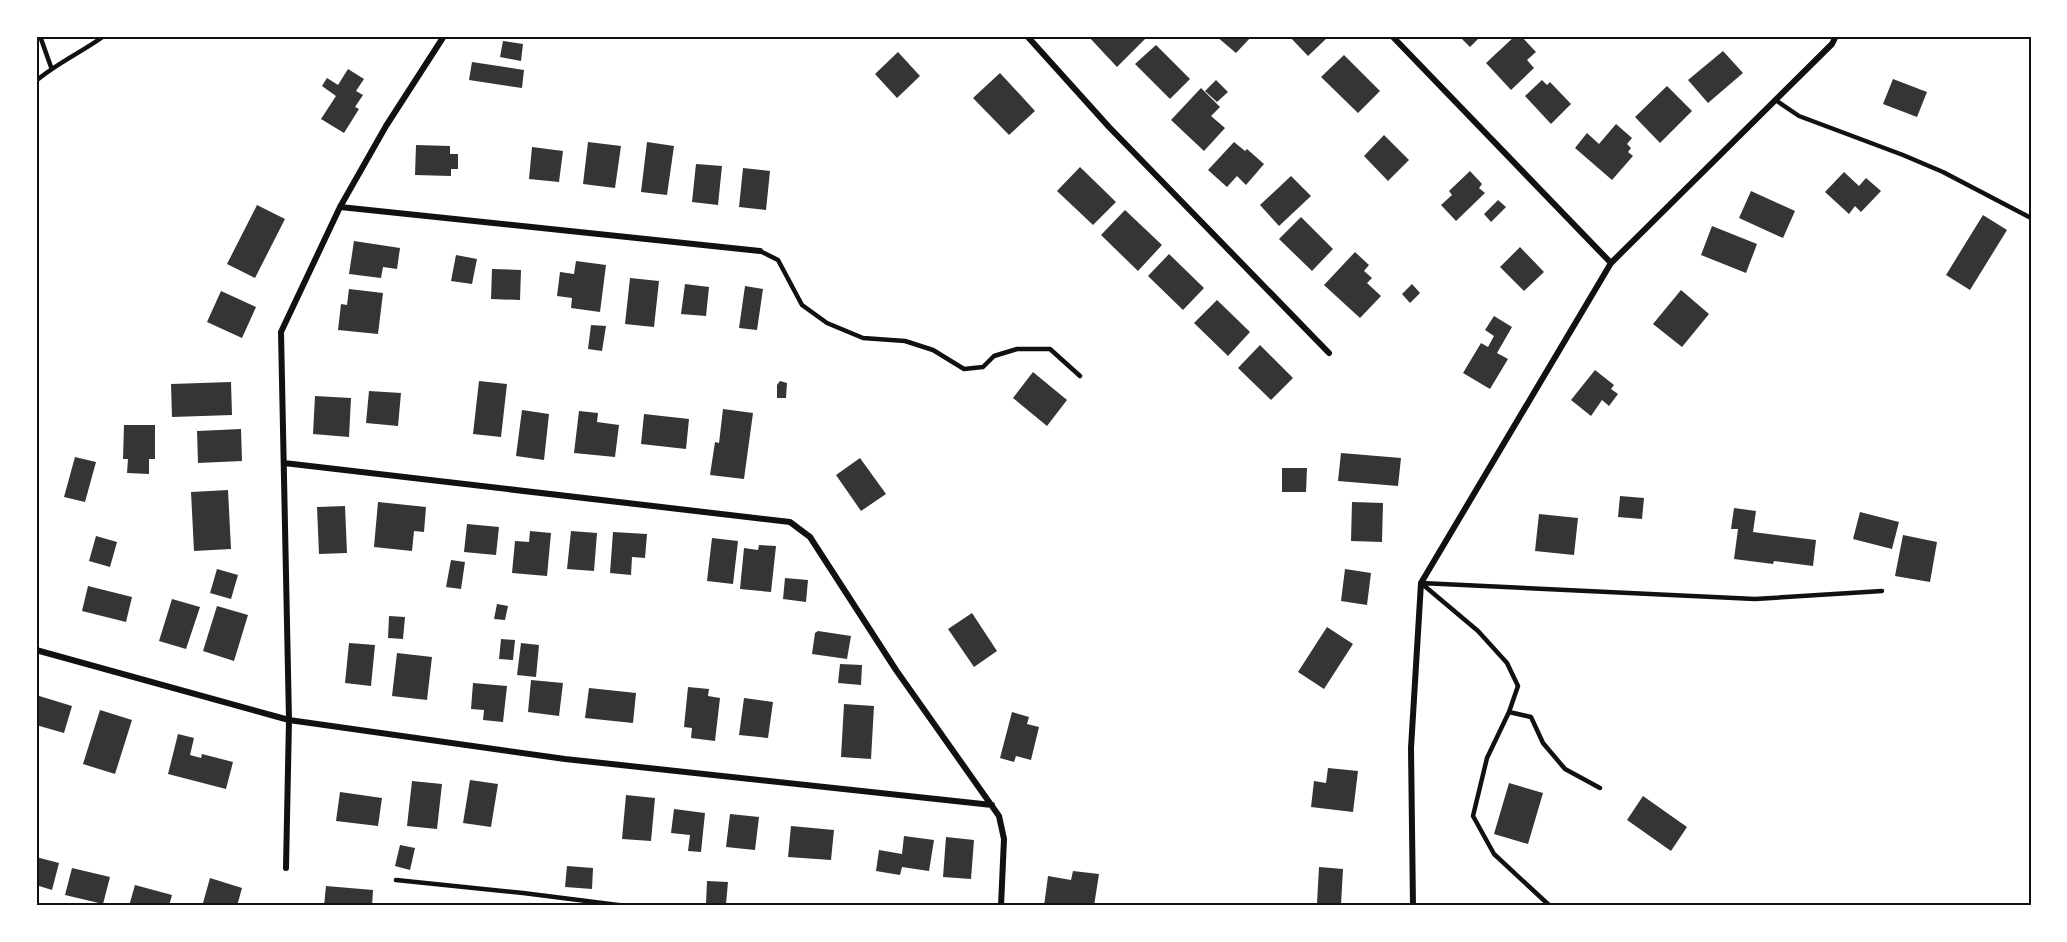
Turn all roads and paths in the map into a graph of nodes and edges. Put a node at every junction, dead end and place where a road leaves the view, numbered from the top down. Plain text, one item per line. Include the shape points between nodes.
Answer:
1 (40, 36) edge
2 (104, 36) edge
3 (444, 36) edge
4 (1027, 36) edge
5 (1392, 36) edge
6 (1836, 36) edge
7 (51, 67) junction
8 (36, 81) edge
9 (1777, 101) junction
10 (340, 207) junction
11 (2031, 218) edge
12 (760, 251) joint
13 (1611, 263) junction
14 (1329, 353) dead end
15 (1080, 376) dead end
16 (284, 463) junction
17 (1421, 583) junction
18 (1882, 591) dead end
19 (36, 650) edge
20 (1509, 712) junction
21 (289, 720) junction
22 (1600, 788) dead end
23 (992, 806) junction
24 (285, 868) dead end
25 (396, 880) dead end
26 (626, 906) edge
27 (1001, 906) edge
28 (1413, 906) edge
29 (1550, 906) edge

1 - 7 lane
2 - 7 lane
3 - 10 street
4 - 14 street via 1109,127
5 - 13 street
6 - 9 street
7 - 8 lane
9 - 11 lane via 1799,116 1943,172
9 - 13 street
10 - 12 street
10 - 16 street via 281,332
12 - 15 lane via 778,260 802,305 827,323 863,338 905,341 933,350 964,369 983,367 994,356 1017,349 1050,349
13 - 17 street
16 - 21 street
16 - 23 street via 790,522 810,537 896,670
17 - 18 lane via 1755,599
17 - 20 lane via 1478,631 1507,663 1518,686
17 - 28 street via 1411,748
19 - 21 street
20 - 22 lane via 1531,717 1543,743 1565,769
20 - 29 lane via 1487,758 1473,816 1494,854
21 - 23 street via 565,759
21 - 24 street
23 - 27 street via 999,816 1004,839
25 - 26 lane

